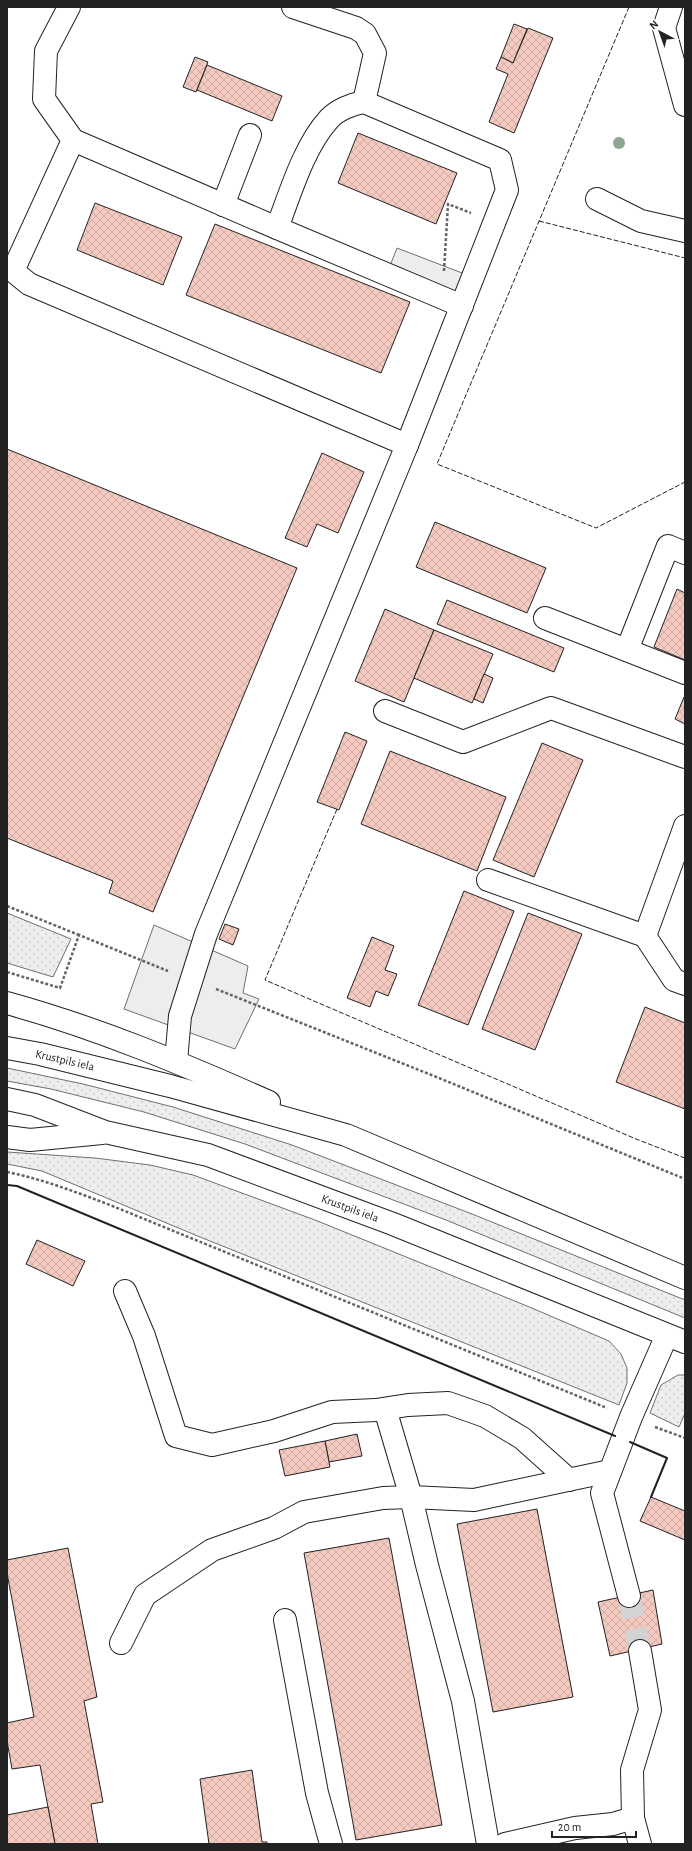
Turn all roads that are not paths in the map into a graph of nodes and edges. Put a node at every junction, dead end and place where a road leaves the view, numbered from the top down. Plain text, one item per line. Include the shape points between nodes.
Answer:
1 (69, 7) edge
2 (293, 7) edge
3 (671, 7) edge
4 (364, 102) junction
5 (685, 105) edge
6 (250, 135) dead end
7 (73, 140) junction
8 (597, 199) dead end
9 (223, 205) junction
10 (277, 228) junction
11 (685, 231) edge
12 (10, 271) edge
13 (452, 302) junction
14 (407, 445) junction
15 (685, 552) edge
16 (545, 618) dead end
17 (627, 650) junction
18 (685, 673) edge
19 (385, 711) dead end
20 (685, 757) edge
21 (685, 826) edge
22 (488, 880) dead end
23 (645, 936) junction
24 (685, 984) edge
25 (7, 1003) edge
26 (7, 1048) edge
27 (176, 1061) junction
28 (7, 1099) edge
29 (105, 1132) junction
30 (346, 1135) junction
31 (7, 1138) edge
32 (685, 1278) edge
33 (125, 1291) dead end
34 (676, 1339) edge
35 (385, 1409) junction
36 (610, 1471) junction
37 (569, 1480) junction
38 (411, 1497) junction
39 (629, 1596) tunnel mouth
40 (285, 1620) dead end
41 (121, 1643) dead end
42 (640, 1651) tunnel mouth
43 (634, 1818) junction
44 (331, 1844) edge
45 (488, 1844) edge
46 (505, 1844) edge
47 (640, 1844) edge

1 - 7 main road via 46,51 44,99
2 - 4 main road via 356,28 366,34 375,54
3 - 5 main road via 664,28
4 - 10 main road via 353,104 329,118 312,142
4 - 13 main road via 500,160 507,190 494,222
6 - 9 main road
7 - 9 main road
7 - 12 main road
8 - 11 main road via 641,221
9 - 10 main road
10 - 13 main road
12 - 14 main road via 29,284
13 - 14 main road
14 - 27 main road via 206,934 180,1016
15 - 17 main road via 668,546
16 - 17 main road
17 - 18 main road
19 - 20 main road via 463,742 551,708
21 - 23 main road
22 - 23 main road
23 - 24 main road via 674,980
25 - 27 main road via 57,1017
26 - 30 main road, Krustpils iela via 170,1086
27 - 30 main road
28 - 29 main road, Krustpils iela via 35,1105
29 - 31 main road via 30,1140
29 - 34 main road, Krustpils iela via 208,1155 393,1224
30 - 32 main road, Krustpils iela
33 - 35 main road via 144,1336 176,1436 212,1445 274,1431 332,1412
34 - 36 main road via 631,1417
35 - 37 main road via 448,1403 485,1416 522,1438
35 - 38 main road
36 - 37 main road
36 - 39 main road via 602,1493
37 - 38 main road via 474,1500
38 - 41 main road via 383,1498 304,1512 274,1528 212,1550 145,1596
38 - 45 main road via 463,1701
40 - 44 main road via 317,1793
42 - 43 main road via 650,1710 632,1770
43 - 46 main road
43 - 47 main road

